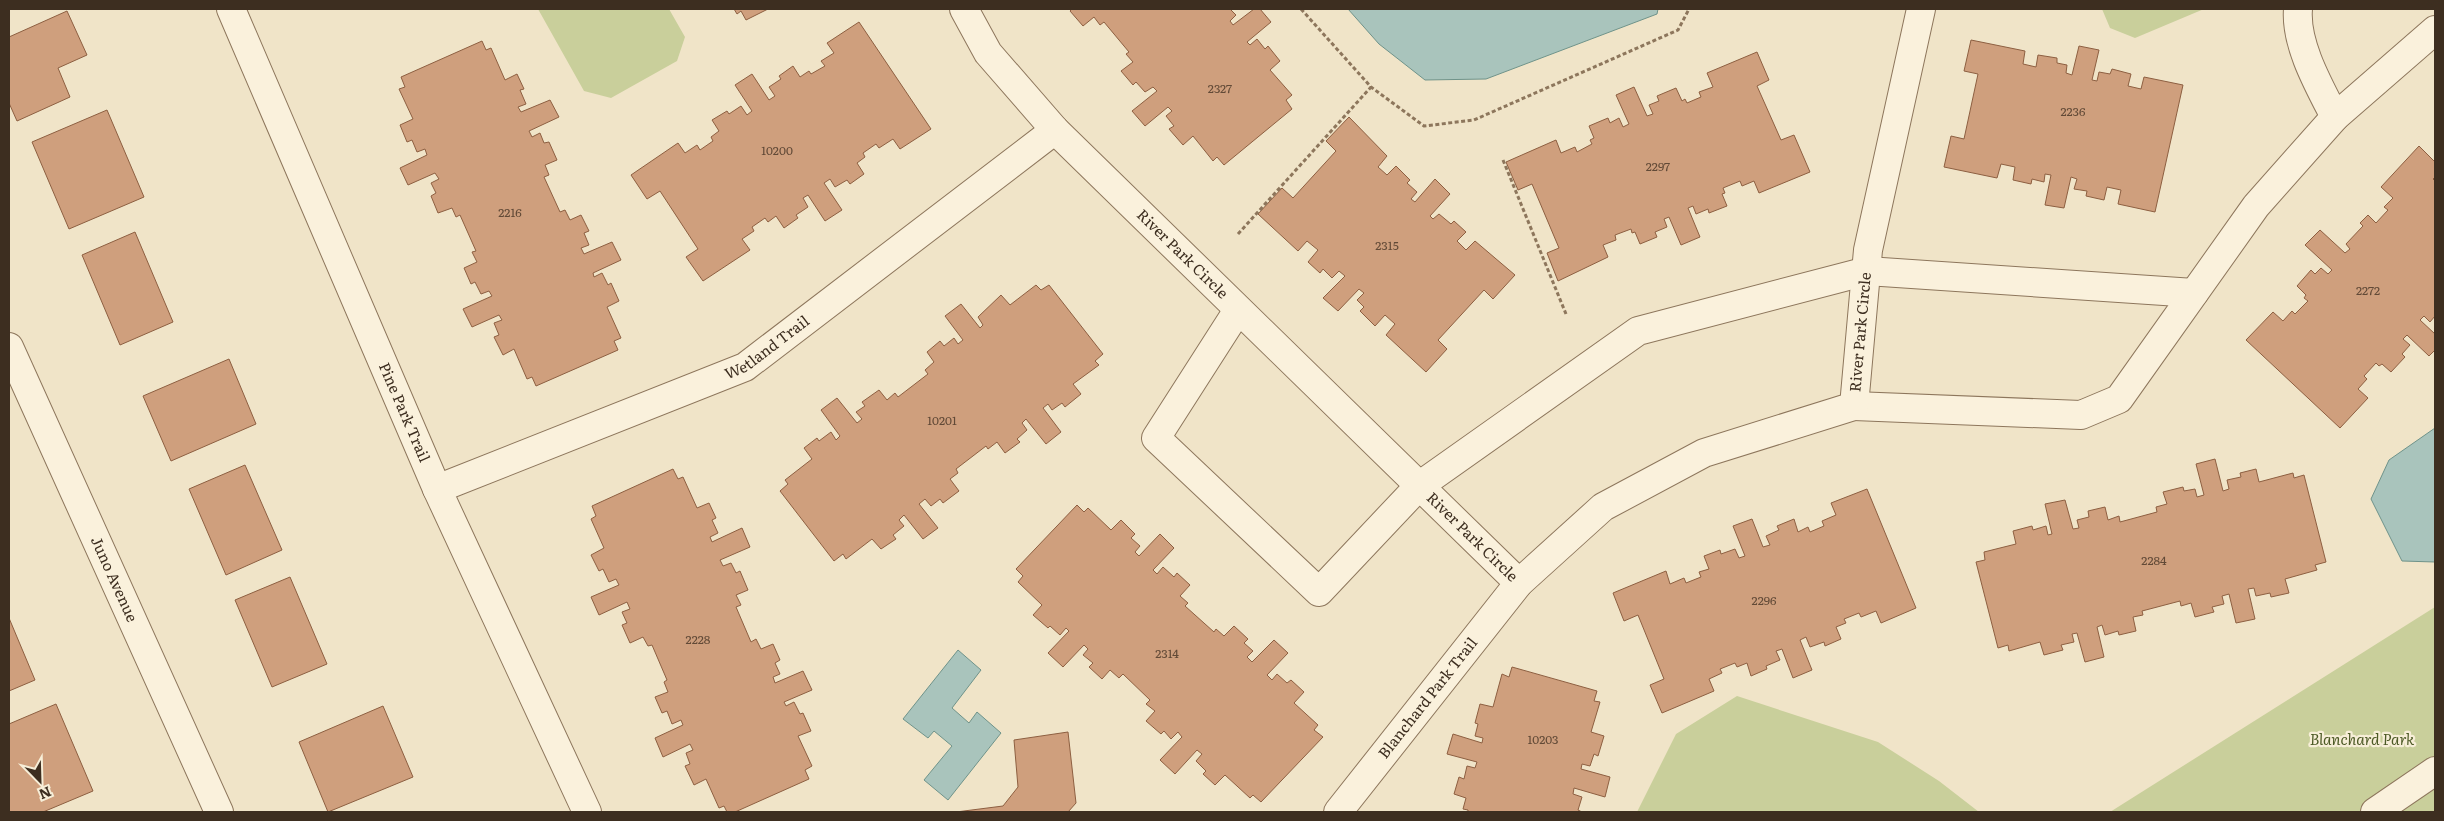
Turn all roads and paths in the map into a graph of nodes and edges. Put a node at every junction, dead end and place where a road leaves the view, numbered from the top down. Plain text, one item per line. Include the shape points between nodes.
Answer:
1 (231, 9) edge
2 (964, 9) edge
3 (1301, 9) edge
4 (1689, 9) edge
5 (1921, 9) edge
6 (2298, 9) edge
7 (2435, 30) edge
8 (1370, 87) junction
9 (2335, 117) junction
10 (1055, 130) junction
11 (1503, 160) dead end
12 (1238, 234) dead end
13 (1867, 271) junction
14 (2194, 293) junction
15 (1238, 310) junction
16 (1566, 314) dead end
17 (9, 347) edge
18 (1854, 406) junction
19 (1419, 486) junction
20 (437, 489) junction
21 (1518, 583) junction
22 (2435, 771) edge
23 (220, 812) edge
24 (587, 812) edge
25 (1338, 812) edge
26 (2375, 812) edge

1 - 20 street, Pine Park Trail
2 - 10 street, River Park Circle via 988,53
3 - 8 path
4 - 8 path via 1678,30 1474,120 1424,126
5 - 13 street, River Park Circle via 1868,250
6 - 9 street via 2297,22 2314,76
7 - 9 street
8 - 12 path
9 - 14 street via 2256,206
10 - 15 street, River Park Circle
10 - 20 street, Wetland Trail via 745,367
11 - 16 path
13 - 14 street
13 - 18 street, River Park Circle
13 - 19 street via 1638,331
14 - 18 street via 2119,399 2080,415
15 - 19 street, River Park Circle
15 - 19 street via 1156,438 1319,592
17 - 23 street, Juno Avenue
18 - 21 street, River Park Circle via 1704,453 1603,507
19 - 21 street, River Park Circle
20 - 24 street, Pine Park Trail
21 - 25 street, Blanchard Park Trail
22 - 26 street

